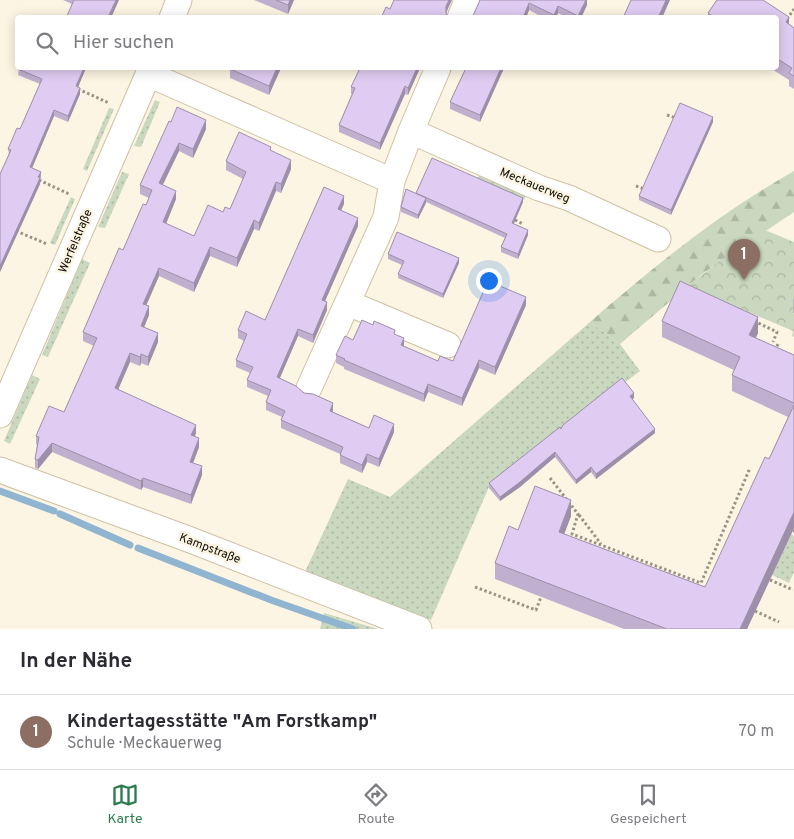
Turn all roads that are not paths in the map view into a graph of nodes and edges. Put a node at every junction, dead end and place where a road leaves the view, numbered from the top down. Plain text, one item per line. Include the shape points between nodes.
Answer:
1 (179, 0) edge
2 (467, 0) edge
3 (173, 15) edge
4 (461, 15) edge
5 (437, 70) edge
6 (149, 71) edge
7 (411, 131) junction
8 (392, 181) junction
9 (658, 239) dead end
10 (348, 303) junction
11 (448, 345) dead end
12 (309, 388) dead end
13 (0, 415) edge
14 (0, 470) edge
15 (419, 629) edge

1 - 3 street
2 - 4 street
5 - 7 street
6 - 8 street
6 - 13 street, Werfelstraße
7 - 8 street
7 - 9 street, Meckauerweg
8 - 10 street via 386,217
10 - 11 street
10 - 12 street
14 - 15 street, Kampstraße

